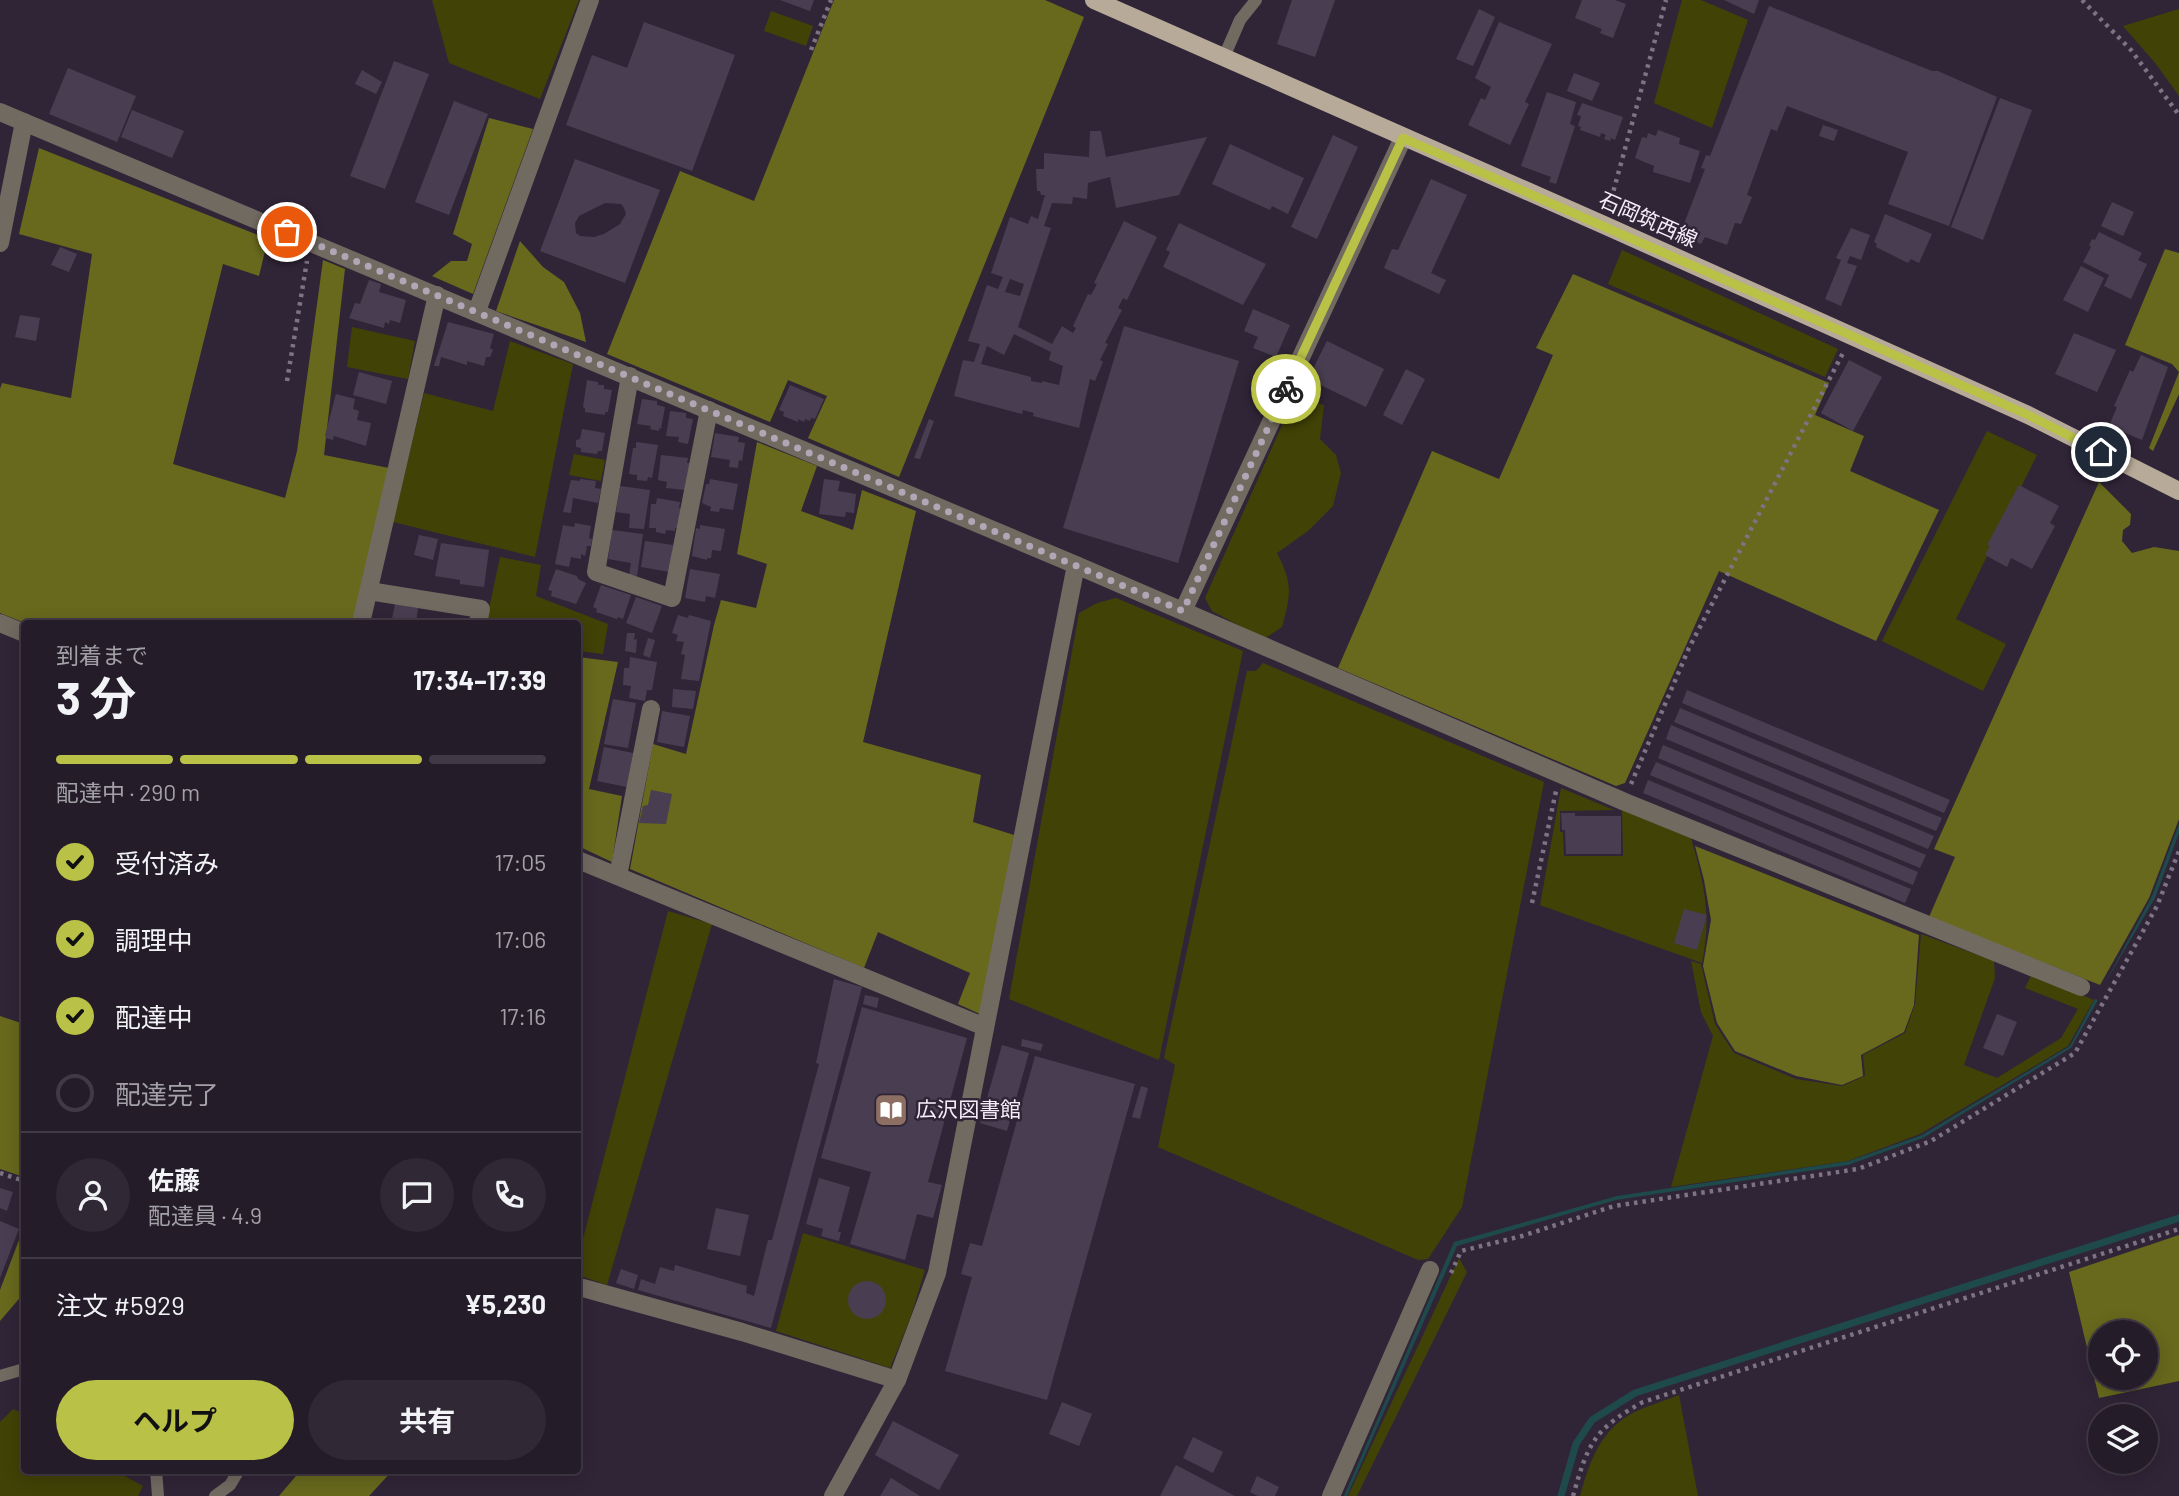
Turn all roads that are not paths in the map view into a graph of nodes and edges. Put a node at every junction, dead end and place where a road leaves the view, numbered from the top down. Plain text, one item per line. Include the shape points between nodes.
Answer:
1 (590, 0) edge
2 (1094, 0) edge
3 (1256, 0) edge
4 (1224, 57) junction
5 (0, 112) edge
6 (24, 122) junction
7 (1403, 138) junction
8 (0, 243) edge
9 (437, 295) junction
10 (477, 312) junction
11 (630, 376) junction
12 (709, 410) junction
13 (2179, 491) edge
14 (1076, 565) junction
15 (369, 591) junction
16 (1183, 611) junction
17 (362, 620) edge
18 (479, 620) edge
19 (0, 623) edge
20 (21, 632) edge
21 (651, 709) dead end
22 (581, 861) edge
23 (618, 876) junction
24 (2081, 987) dead end
25 (985, 1027) junction
26 (1430, 1270) dead end
27 (583, 1289) dead end
28 (21, 1370) edge
29 (0, 1376) edge
30 (897, 1380) junction
31 (156, 1474) edge
32 (237, 1474) edge
33 (158, 1496) edge
34 (215, 1496) edge
35 (833, 1496) edge
36 (1331, 1496) edge

1 - 10 street
2 - 4 main road, 石岡筑西線
3 - 4 lane via 1240,20
4 - 7 main road, 石岡筑西線
5 - 6 street
6 - 8 street
6 - 9 street
7 - 13 main road, 石岡筑西線 via 2028,415
7 - 16 street
9 - 10 street
9 - 15 street
10 - 11 street
11 - 12 street
11 - 12 street via 596,572 672,598
12 - 14 street
14 - 16 street
14 - 25 street
15 - 17 street
15 - 18 street via 481,609
16 - 24 street via 1624,801
19 - 20 street
21 - 23 street
22 - 23 street
23 - 25 street
25 - 30 street via 937,1273
26 - 36 street
27 - 30 street
28 - 29 lane
30 - 35 street
31 - 33 lane
32 - 34 lane

